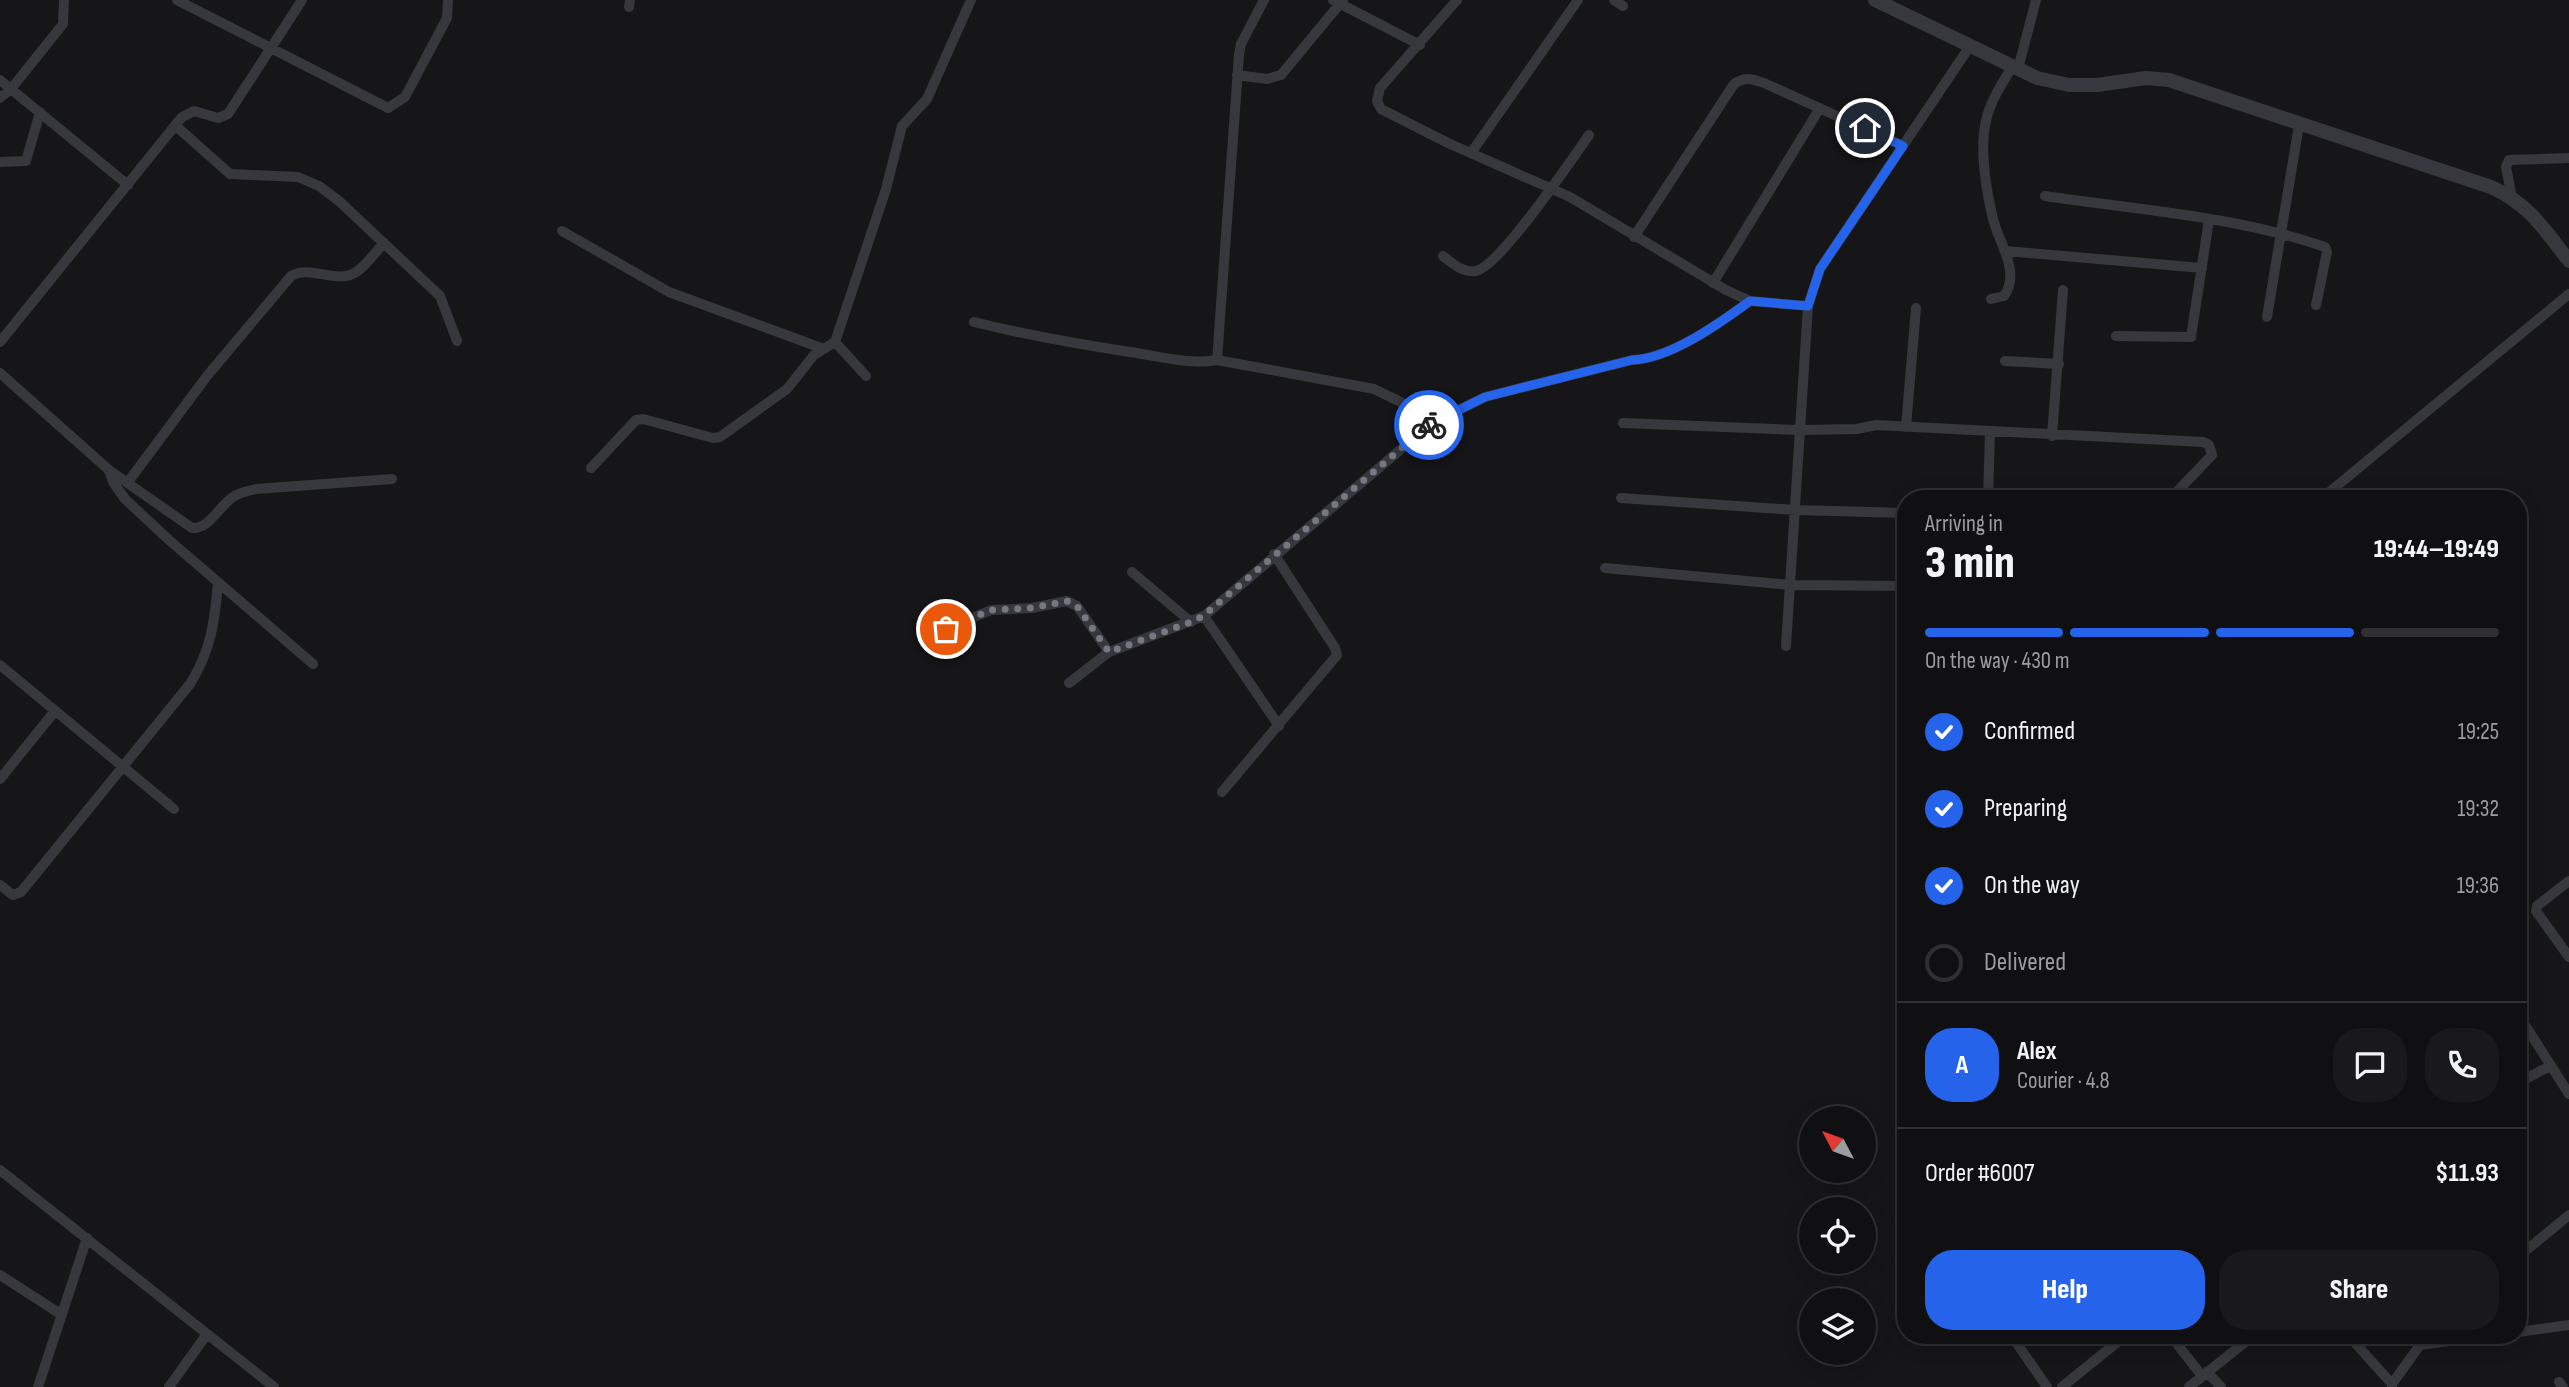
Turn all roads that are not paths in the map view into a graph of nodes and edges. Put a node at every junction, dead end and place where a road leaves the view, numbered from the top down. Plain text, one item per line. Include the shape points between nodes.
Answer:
1 (64, 0) edge
2 (177, 0) edge
3 (302, 0) edge
4 (448, 0) edge
5 (971, 0) edge
6 (1264, 0) edge
7 (1457, 0) edge
8 (1578, 0) edge
9 (1875, 0) edge
10 (2036, 0) edge
11 (1339, 1) edge
12 (195, 4) edge
13 (1420, 45) junction
14 (1970, 46) junction
15 (271, 49) junction
16 (2015, 68) junction
17 (1237, 75) junction
18 (0, 80) edge
19 (11, 89) junction
20 (0, 98) edge
21 (1820, 108) junction
22 (40, 112) junction
23 (2299, 125) junction
24 (176, 126) junction
25 (1589, 135) dead end
26 (1903, 146) junction
27 (1471, 153) junction
28 (2569, 158) edge
29 (0, 162) edge
30 (128, 185) junction
31 (1550, 190) junction
32 (2045, 196) dead end
33 (2512, 198) junction
34 (2209, 220) junction
35 (562, 231) dead end
36 (2282, 232) junction
37 (1633, 237) junction
38 (384, 243) junction
39 (2006, 251) junction
40 (1443, 256) dead end
41 (2569, 261) edge
42 (2202, 268) junction
43 (1713, 283) junction
44 (2063, 290) dead end
45 (2569, 294) edge
46 (1992, 299) dead end
47 (1750, 301) junction
48 (2316, 305) dead end
49 (1808, 306) junction
50 (1916, 308) dead end
51 (2267, 317) dead end
52 (974, 322) dead end
53 (2116, 336) dead end
54 (457, 341) dead end
55 (0, 342) edge
56 (835, 342) junction
57 (824, 349) junction
58 (1217, 360) junction
59 (2005, 361) dead end
60 (2059, 364) junction
61 (0, 373) edge
62 (866, 376) dead end
63 (1432, 423) junction
64 (1623, 423) dead end
65 (1906, 427) junction
66 (1800, 430) junction
67 (1990, 432) junction
68 (2052, 436) junction
69 (591, 468) dead end
70 (109, 470) junction
71 (391, 480) dead end
72 (128, 482) junction
73 (1988, 490) edge
74 (2179, 490) edge
75 (2332, 490) edge
76 (1621, 498) dead end
77 (1796, 510) junction
78 (1897, 513) edge
79 (1274, 554) junction
80 (1605, 568) dead end
81 (1132, 572) dead end
82 (218, 582) junction
83 (1791, 585) junction
84 (1897, 586) edge
85 (1203, 616) junction
86 (1191, 622) junction
87 (946, 629) dead end
88 (1786, 646) dead end
89 (1109, 652) junction
90 (313, 664) dead end
91 (0, 665) edge
92 (1069, 683) dead end
93 (55, 710) junction
94 (1279, 726) junction
95 (124, 767) junction
96 (0, 779) edge
97 (1222, 792) dead end
98 (174, 809) dead end
99 (2569, 881) edge
100 (0, 885) edge
101 (2569, 957) edge
102 (2527, 1029) edge
103 (2550, 1066) junction
104 (2527, 1078) edge
105 (2569, 1094) edge
106 (0, 1170) edge
107 (2569, 1214) edge
108 (88, 1238) junction
109 (2527, 1249) edge
110 (0, 1275) edge
111 (62, 1315) junction
112 (2569, 1325) edge
113 (2527, 1331) edge
114 (208, 1334) junction
115 (2017, 1344) edge
116 (2115, 1344) edge
117 (2178, 1344) edge
118 (2243, 1344) edge
119 (2356, 1344) edge
120 (2427, 1344) edge
121 (2420, 1345) joint
122 (2205, 1374) junction
123 (2392, 1385) edge
124 (38, 1387) edge
125 (169, 1387) edge
126 (274, 1387) edge
127 (2047, 1387) edge
128 (2062, 1387) edge
129 (2189, 1387) edge
130 (2221, 1387) edge

1 - 19 street via 63,24
2 - 12 street
3 - 15 street
4 - 15 street via 447,18 405,97 388,108
5 - 56 street via 927,99 902,126
6 - 17 street via 1241,44
7 - 13 street
8 - 27 street
9 - 14 street
10 - 16 street
11 - 13 street
11 - 17 street via 1281,75 1267,79
12 - 15 street
13 - 27 street via 1380,88 1377,101 1393,117
14 - 16 street
14 - 26 street
15 - 24 street via 228,114 218,118 194,111
16 - 23 street via 2070,85 2169,80
16 - 39 street via 1985,123 1984,167 1993,220
17 - 58 street
18 - 19 street
19 - 20 street
19 - 22 street
21 - 26 street
21 - 37 street via 1765,83 1742,78 1699,134
21 - 43 street
22 - 29 street via 26,161
22 - 30 street
23 - 33 street via 2491,187
23 - 36 street
24 - 30 street
24 - 38 street via 230,174 298,177 319,186
25 - 31 street
26 - 49 street via 1820,269
27 - 31 street
28 - 33 street via 2510,160 2506,167
30 - 55 street
31 - 37 street via 1570,197
31 - 40 street via 1481,269 1458,268
32 - 34 street
33 - 41 street via 2532,212
34 - 36 street
34 - 42 street
35 - 57 street via 669,292
36 - 48 street via 2327,249
36 - 51 street
37 - 43 street
38 - 54 street via 440,296
38 - 72 street via 346,276 302,272 290,276
39 - 42 street
39 - 46 street via 2011,280 2004,296
42 - 53 street via 2191,337
43 - 47 street
44 - 60 street
45 - 75 street
47 - 49 street
47 - 63 street via 1720,323 1648,360 1632,360 1485,397
49 - 66 street
50 - 65 street
52 - 58 street via 1123,351
56 - 57 street
56 - 62 street
57 - 69 street via 803,366 787,389 720,437 636,420
58 - 63 street via 1374,389 1419,411
59 - 60 street
60 - 68 street
61 - 70 street
63 - 79 street
64 - 66 street
65 - 66 street
65 - 67 street
66 - 77 street
67 - 68 street
67 - 73 street
68 - 74 street via 2203,442 2212,455
70 - 72 street
70 - 82 street via 125,499
71 - 72 street via 236,494 199,528 184,525
76 - 77 street
77 - 78 street
77 - 83 street
79 - 85 street
79 - 94 street via 1337,655
80 - 83 street
81 - 86 street
82 - 90 street
82 - 95 street via 214,627 200,668
83 - 84 street
83 - 88 street
85 - 86 street
85 - 94 street
86 - 89 street
87 - 89 street via 991,610 1067,601 1077,606
89 - 92 street
91 - 93 street
93 - 95 street
93 - 96 street
94 - 97 street
95 - 98 street
95 - 100 street via 21,892 13,895
99 - 101 street via 2536,911
102 - 103 street
103 - 104 street
103 - 105 street
106 - 108 street
107 - 109 street
108 - 111 street
108 - 114 street
110 - 111 street
111 - 124 street
112 - 113 street
114 - 125 street
114 - 126 street
115 - 127 street
116 - 128 street
117 - 122 street
118 - 122 street
119 - 123 street
120 - 121 street
121 - 123 street
122 - 129 street
122 - 130 street

